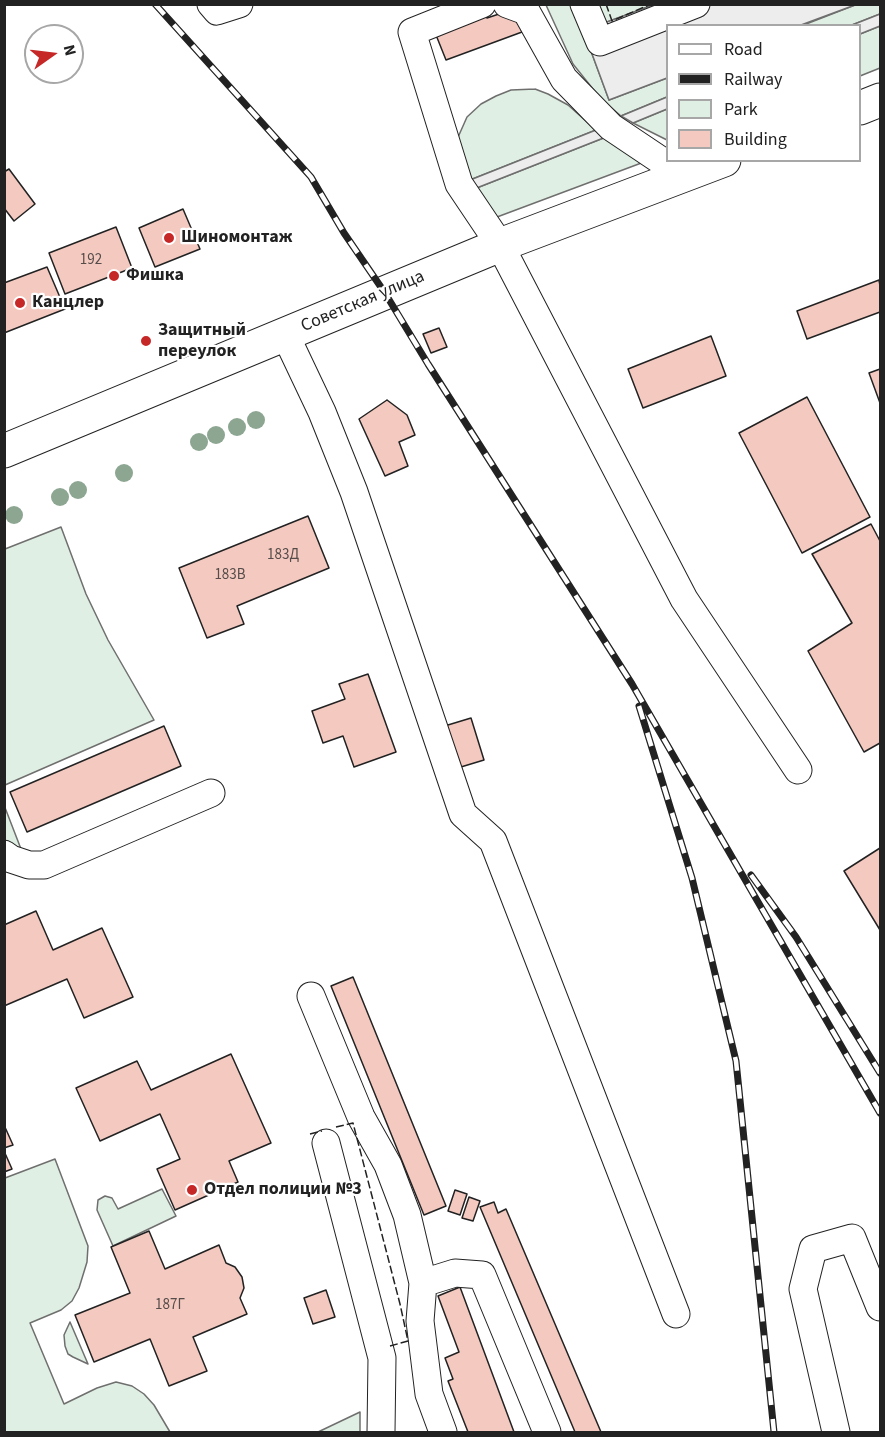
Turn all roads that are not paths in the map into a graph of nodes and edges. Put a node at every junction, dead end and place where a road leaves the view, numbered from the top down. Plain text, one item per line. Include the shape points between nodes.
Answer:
1 (211, 4) edge
2 (239, 4) edge
3 (482, 4) edge
4 (507, 4) edge
5 (584, 4) edge
6 (696, 4) edge
7 (719, 162) edge
8 (684, 176) junction
9 (500, 245) junction
10 (285, 334) junction
11 (4, 451) edge
12 (798, 770) dead end
13 (211, 793) dead end
14 (4, 854) edge
15 (311, 996) dead end
16 (326, 1143) dead end
17 (423, 1283) junction
18 (880, 1307) edge
19 (676, 1314) dead end
20 (381, 1432) edge
21 (443, 1432) edge
22 (547, 1432) edge
23 (836, 1432) edge

1 - 2 lane via 217,12
3 - 9 lane via 412,32 459,184
4 - 8 lane via 526,11 564,79 611,127
5 - 6 lane via 600,42
7 - 8 main road, Советская улица
8 - 9 main road, Советская улица
9 - 10 main road, Советская улица
9 - 12 lane via 684,599
10 - 11 main road, Советская улица
10 - 19 lane via 354,492 463,814 493,841
13 - 14 lane via 44,865 29,865
15 - 17 lane via 361,1117 388,1165 407,1215
16 - 20 lane via 382,1359
17 - 21 lane via 420,1321 429,1395
17 - 22 lane via 455,1273 482,1275
18 - 23 lane via 852,1238 813,1249 803,1289

